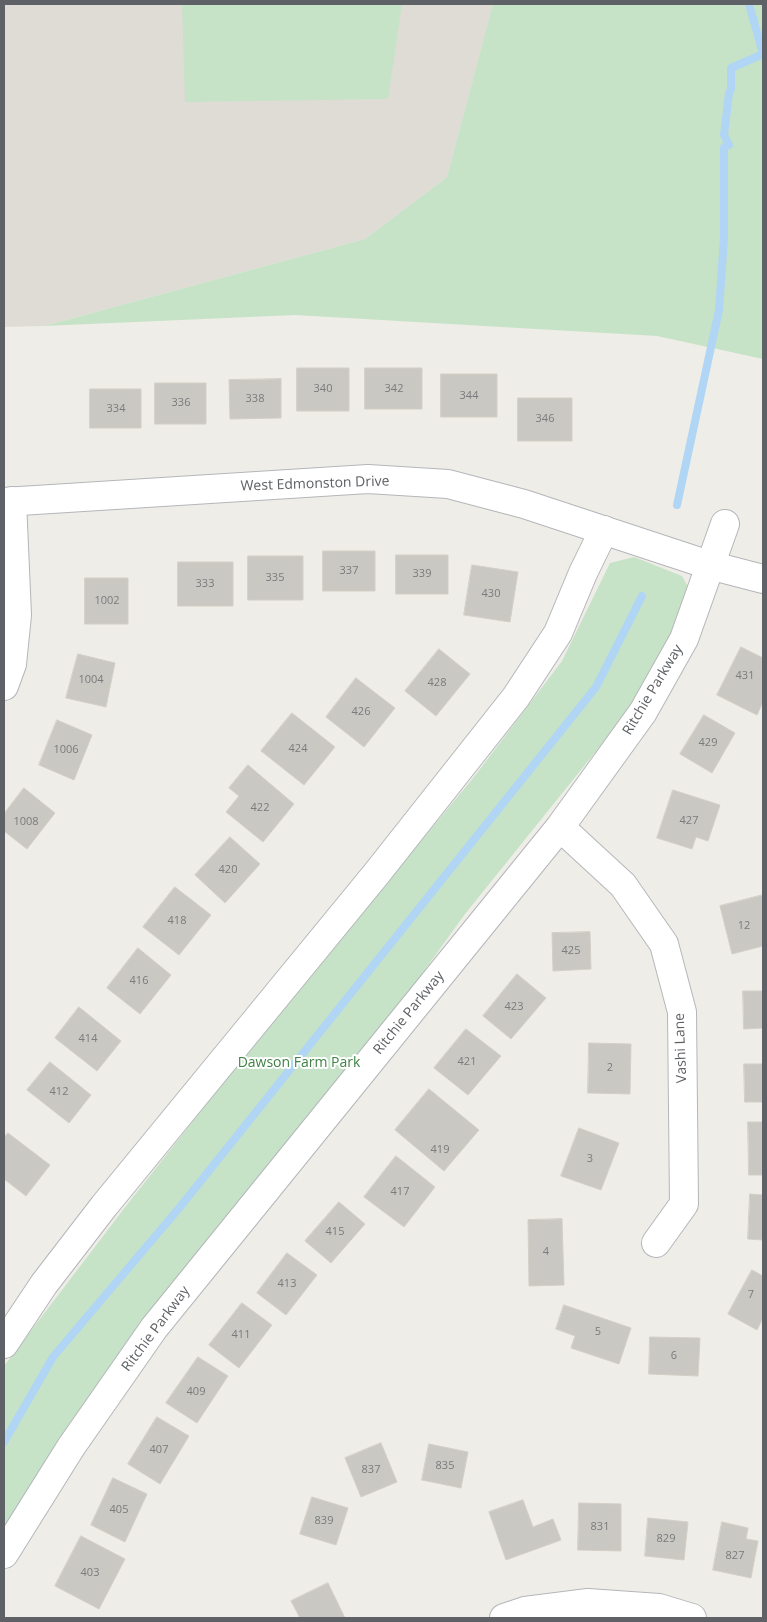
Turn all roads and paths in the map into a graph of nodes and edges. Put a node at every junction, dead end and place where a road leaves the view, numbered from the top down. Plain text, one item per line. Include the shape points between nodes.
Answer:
1 (8, 502) edge
2 (724, 524) dead end
3 (604, 530) junction
4 (709, 565) junction
5 (763, 579) edge
6 (4, 686) edge
7 (560, 827) junction
8 (656, 1243) dead end
9 (4, 1344) edge
10 (4, 1554) edge
11 (504, 1618) edge
12 (692, 1618) edge

1 - 3 street, West Edmonston Drive via 368,479 448,484
1 - 6 street via 17,615 12,664
2 - 4 street, Ritchie Parkway
3 - 4 street, West Edmonston Drive
3 - 9 street via 558,633 516,697 377,873 104,1206 44,1284
4 - 5 street, West Edmonston Drive
4 - 7 street, Ritchie Parkway via 684,639 644,712
7 - 8 street, Vashi Lane via 623,885 664,944 682,1012 684,1204
7 - 10 street, Ritchie Parkway via 154,1328 71,1447
11 - 12 street via 525,1611 588,1603 659,1608

